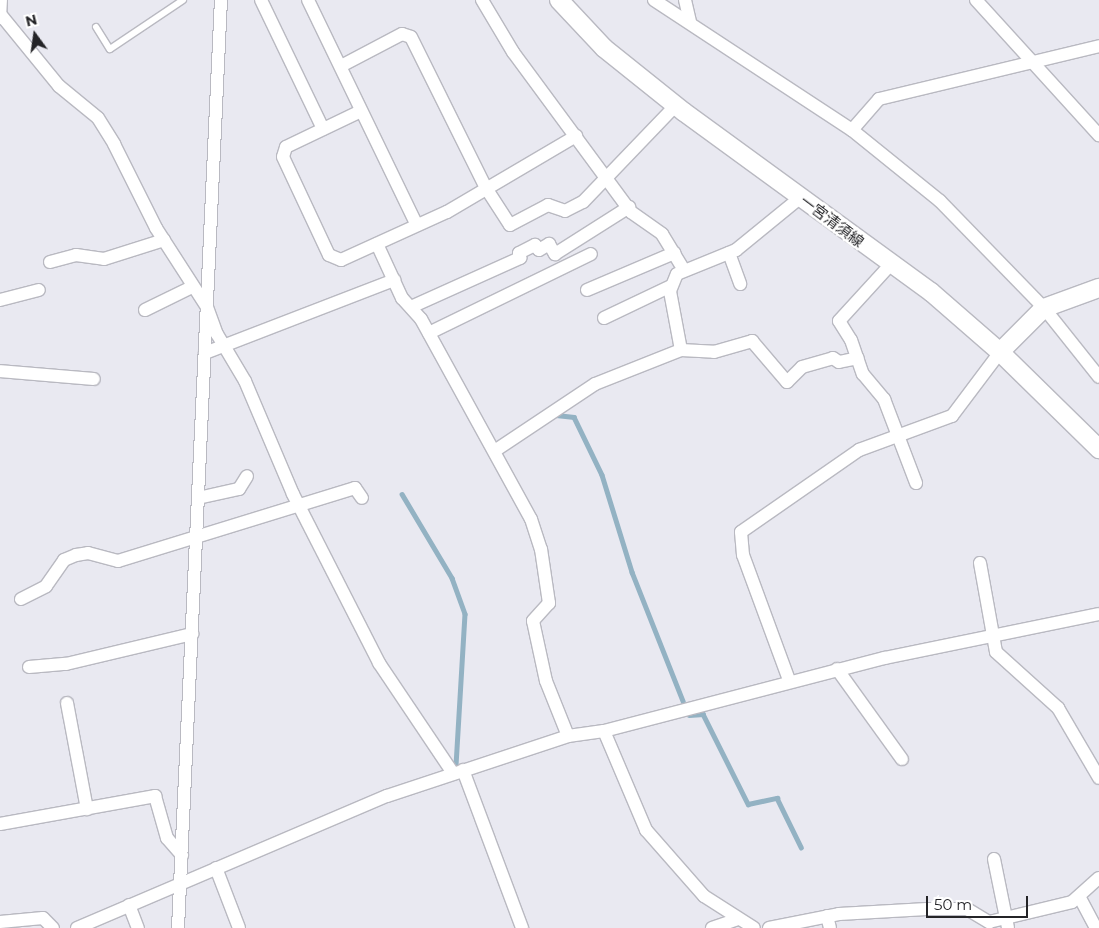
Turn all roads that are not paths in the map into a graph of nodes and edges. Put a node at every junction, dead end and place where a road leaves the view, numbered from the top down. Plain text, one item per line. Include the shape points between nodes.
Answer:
1 (1, 0) edge
2 (183, 0) edge
3 (221, 0) edge
4 (261, 0) edge
5 (308, 0) edge
6 (482, 0) edge
7 (559, 0) edge
8 (654, 0) edge
9 (685, 0) edge
10 (976, 0) edge
11 (0, 16) edge
12 (690, 21) junction
13 (96, 27) dead end
14 (1099, 46) edge
15 (1032, 62) junction
16 (341, 66) junction
17 (676, 105) junction
18 (361, 111) junction
19 (323, 129) junction
20 (852, 130) junction
21 (1099, 135) edge
22 (576, 136) junction
23 (605, 176) junction
24 (486, 188) junction
25 (801, 197) junction
26 (629, 207) junction
27 (417, 225) junction
28 (164, 240) junction
29 (376, 244) junction
30 (674, 253) junction
31 (728, 253) junction
32 (591, 254) dead end
33 (50, 262) dead end
34 (891, 264) junction
35 (684, 270) junction
36 (394, 280) junction
37 (740, 284) dead end
38 (671, 286) junction
39 (192, 287) junction
40 (1099, 288) edge
41 (38, 290) dead end
42 (587, 290) dead end
43 (0, 300) edge
44 (207, 307) junction
45 (411, 307) junction
46 (1044, 308) junction
47 (145, 310) dead end
48 (604, 318) dead end
49 (429, 333) junction
50 (224, 345) junction
51 (681, 350) junction
52 (1000, 352) junction
53 (206, 353) junction
54 (858, 358) junction
55 (0, 371) edge
56 (1099, 377) edge
57 (94, 379) dead end
58 (897, 436) junction
59 (1099, 449) edge
60 (496, 450) junction
61 (247, 476) dead end
62 (916, 482) dead end
63 (198, 498) junction
64 (362, 498) dead end
65 (302, 507) junction
66 (198, 535) junction
67 (980, 563) dead end
68 (21, 600) dead end
69 (1099, 614) edge
70 (192, 634) junction
71 (991, 635) junction
72 (29, 667) dead end
73 (837, 669) junction
74 (789, 680) junction
75 (67, 703) dead end
76 (604, 730) junction
77 (568, 736) junction
78 (1093, 757) edge
79 (902, 759) dead end
80 (458, 771) junction
81 (1099, 778) edge
82 (87, 809) junction
83 (0, 824) edge
84 (182, 855) junction
85 (994, 859) dead end
86 (216, 868) junction
87 (1099, 878) edge
88 (180, 883) junction
89 (1080, 898) junction
90 (129, 905) junction
91 (738, 919) junction
92 (0, 922) edge
93 (829, 922) edge
94 (1007, 923) edge
95 (983, 924) edge
96 (54, 928) edge
97 (77, 928) edge
98 (138, 928) edge
99 (178, 928) edge
100 (239, 928) edge
101 (522, 928) edge
102 (712, 928) edge
103 (754, 928) edge
104 (770, 928) edge
105 (1096, 928) edge

1 - 11 street
2 - 13 lane via 110,49
3 - 44 street
4 - 19 street
5 - 16 street
6 - 22 street via 513,52
7 - 17 main road, 一宮清須線 via 604,48
8 - 12 street
9 - 12 street
10 - 15 street
11 - 28 street via 59,86 98,118
12 - 20 street
14 - 15 street
15 - 20 street via 879,99
15 - 21 street
16 - 18 street
16 - 24 street via 402,34 411,37
17 - 23 street via 637,150
17 - 25 main road, 一宮清須線
18 - 19 street
18 - 27 street
19 - 29 street via 286,147 282,157 329,255 342,260
20 - 46 street via 940,201
22 - 23 street
22 - 24 street
23 - 24 street via 570,211 548,206 510,224
23 - 26 street
24 - 27 street
25 - 31 street via 762,232
25 - 34 main road, 一宮清須線
26 - 30 street via 641,221 662,234
26 - 45 street via 555,254 550,244 539,250 535,245 519,253 520,258
27 - 29 street
28 - 33 street via 104,259 76,255
28 - 39 street
29 - 36 street
30 - 35 street
30 - 42 street
31 - 35 street
31 - 37 street
32 - 49 street
34 - 52 main road, 一宮清須線
34 - 54 street via 838,321
35 - 38 street
36 - 45 street
36 - 50 street
38 - 48 street
38 - 51 street
39 - 44 street
39 - 47 street
40 - 46 main road
41 - 43 street
44 - 50 street
44 - 53 street
45 - 49 street
46 - 52 main road
46 - 56 street
49 - 60 street via 457,390
50 - 53 street
50 - 65 street via 256,402 266,436
51 - 54 street via 714,352 752,341 787,382 802,367 833,358 839,362
51 - 60 street via 595,384
52 - 58 street via 952,416
52 - 59 main road, 一宮清須線
53 - 63 street
54 - 58 street via 863,374 884,399
55 - 57 street
58 - 62 street
58 - 74 street via 860,450 741,532 743,555
60 - 77 street via 520,492 541,549 549,603 533,621 546,681
61 - 63 street via 239,489
63 - 66 street
64 - 65 street via 355,488
65 - 66 street
65 - 80 street via 379,663
66 - 68 street via 118,561 88,553 76,555 64,560 46,586
66 - 70 street
67 - 71 street
69 - 71 street
70 - 72 street via 66,664
70 - 84 street
71 - 73 street
71 - 78 street via 996,652 1058,708
73 - 74 street
73 - 79 street
74 - 76 street
75 - 82 street
76 - 77 street
76 - 91 street via 646,830 704,896
77 - 80 street
78 - 81 street
80 - 86 street via 387,796
80 - 101 street
82 - 83 street
82 - 84 street via 155,796 167,838
84 - 88 street
85 - 94 street
86 - 88 street
86 - 100 street
87 - 89 street
88 - 90 street
88 - 99 street
89 - 94 street
89 - 105 street
90 - 97 street
90 - 98 street
91 - 102 street
91 - 103 street
92 - 96 street via 43,912
93 - 95 street via 967,909
93 - 104 street
94 - 95 street

